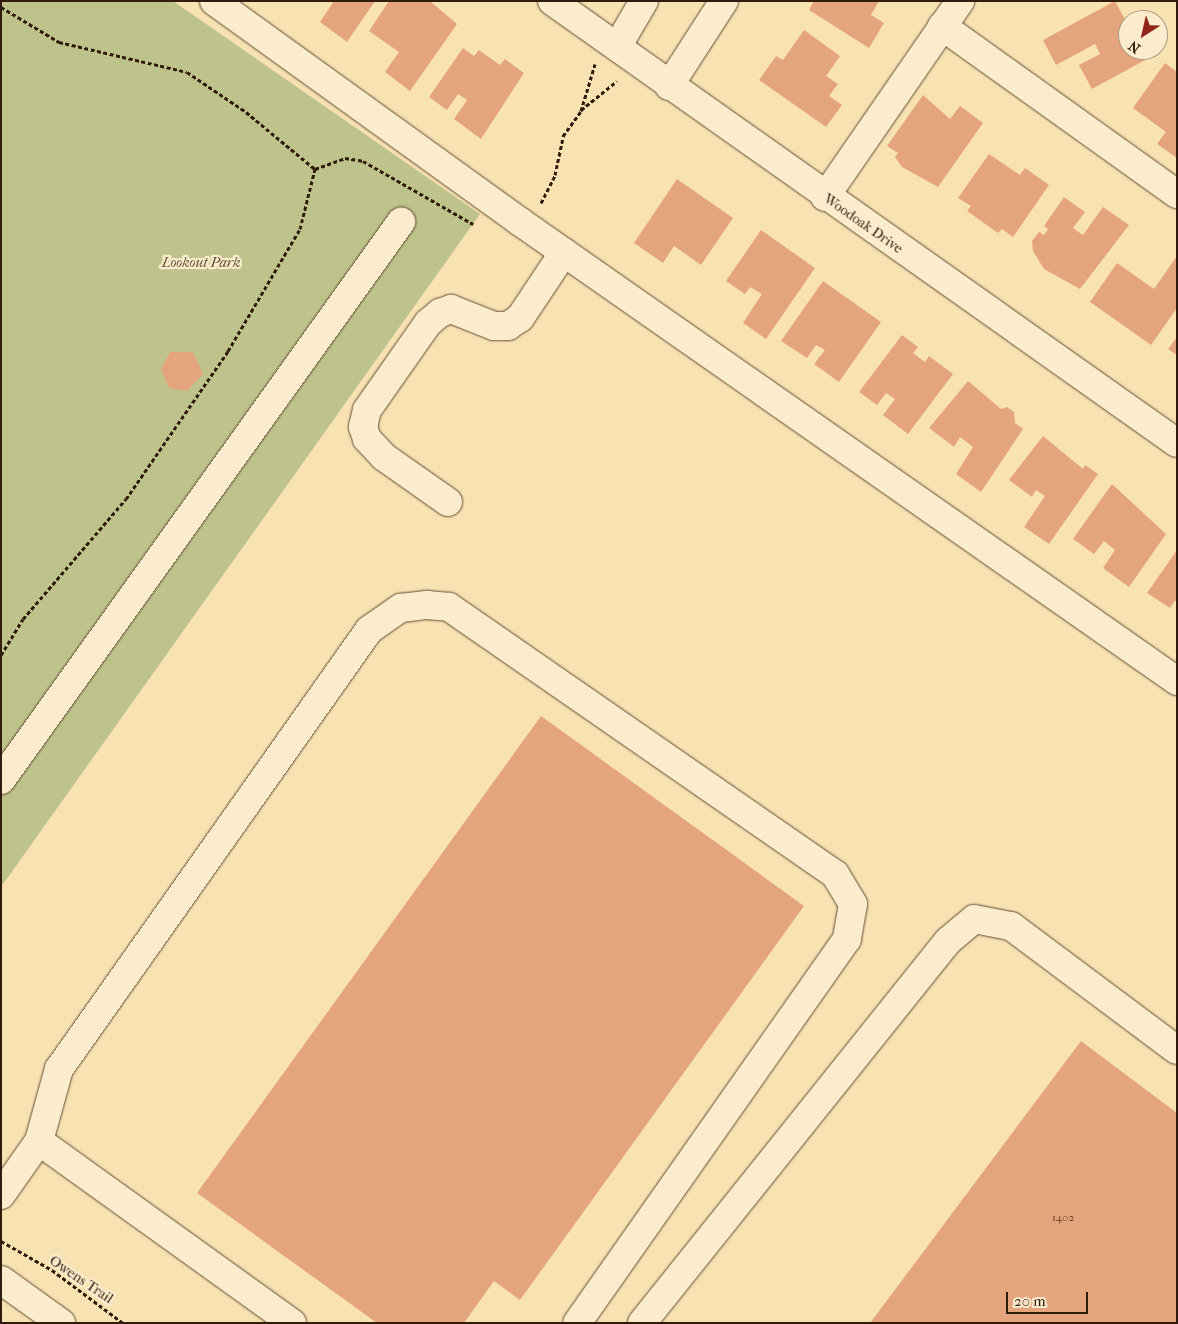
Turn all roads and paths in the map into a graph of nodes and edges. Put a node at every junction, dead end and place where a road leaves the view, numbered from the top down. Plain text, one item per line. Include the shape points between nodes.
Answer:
1 (214, 1) edge
2 (552, 1) edge
3 (644, 1) edge
4 (724, 1) edge
5 (960, 1) edge
6 (1, 8) edge
7 (942, 26) junction
8 (617, 47) junction
9 (619, 80) dead end
10 (669, 86) junction
11 (581, 110) dead end
12 (315, 169) dead end
13 (1177, 194) edge
14 (825, 197) junction
15 (401, 222) dead end
16 (564, 252) junction
17 (1177, 443) edge
18 (448, 502) dead end
19 (1177, 681) edge
20 (1, 780) edge
21 (1177, 1050) edge
22 (39, 1141) junction
23 (1, 1195) edge
24 (1, 1241) edge
25 (1, 1280) edge
26 (61, 1323) edge
27 (123, 1323) edge
28 (292, 1323) edge
29 (577, 1323) edge
30 (642, 1323) edge

1 - 16 street
2 - 8 street, Woodoak Drive
3 - 8 street
4 - 10 street
5 - 7 street
6 - 12 path via 60,42 187,72 246,112
7 - 13 street
7 - 14 street
8 - 10 street, Woodoak Drive
9 - 11 path
10 - 14 street, Woodoak Drive
14 - 17 street, Woodoak Drive
15 - 20 street
16 - 18 street via 520,318 508,326 494,326 451,309 428,322 367,410 363,427 367,439 384,457
16 - 19 street
21 - 30 street via 1012,926 974,919 948,941
22 - 23 street
22 - 28 street
22 - 29 street via 59,1069 369,630 401,608 449,607 835,874 853,904 847,939
24 - 27 path, Owens Trail via 52,1270
25 - 26 street

